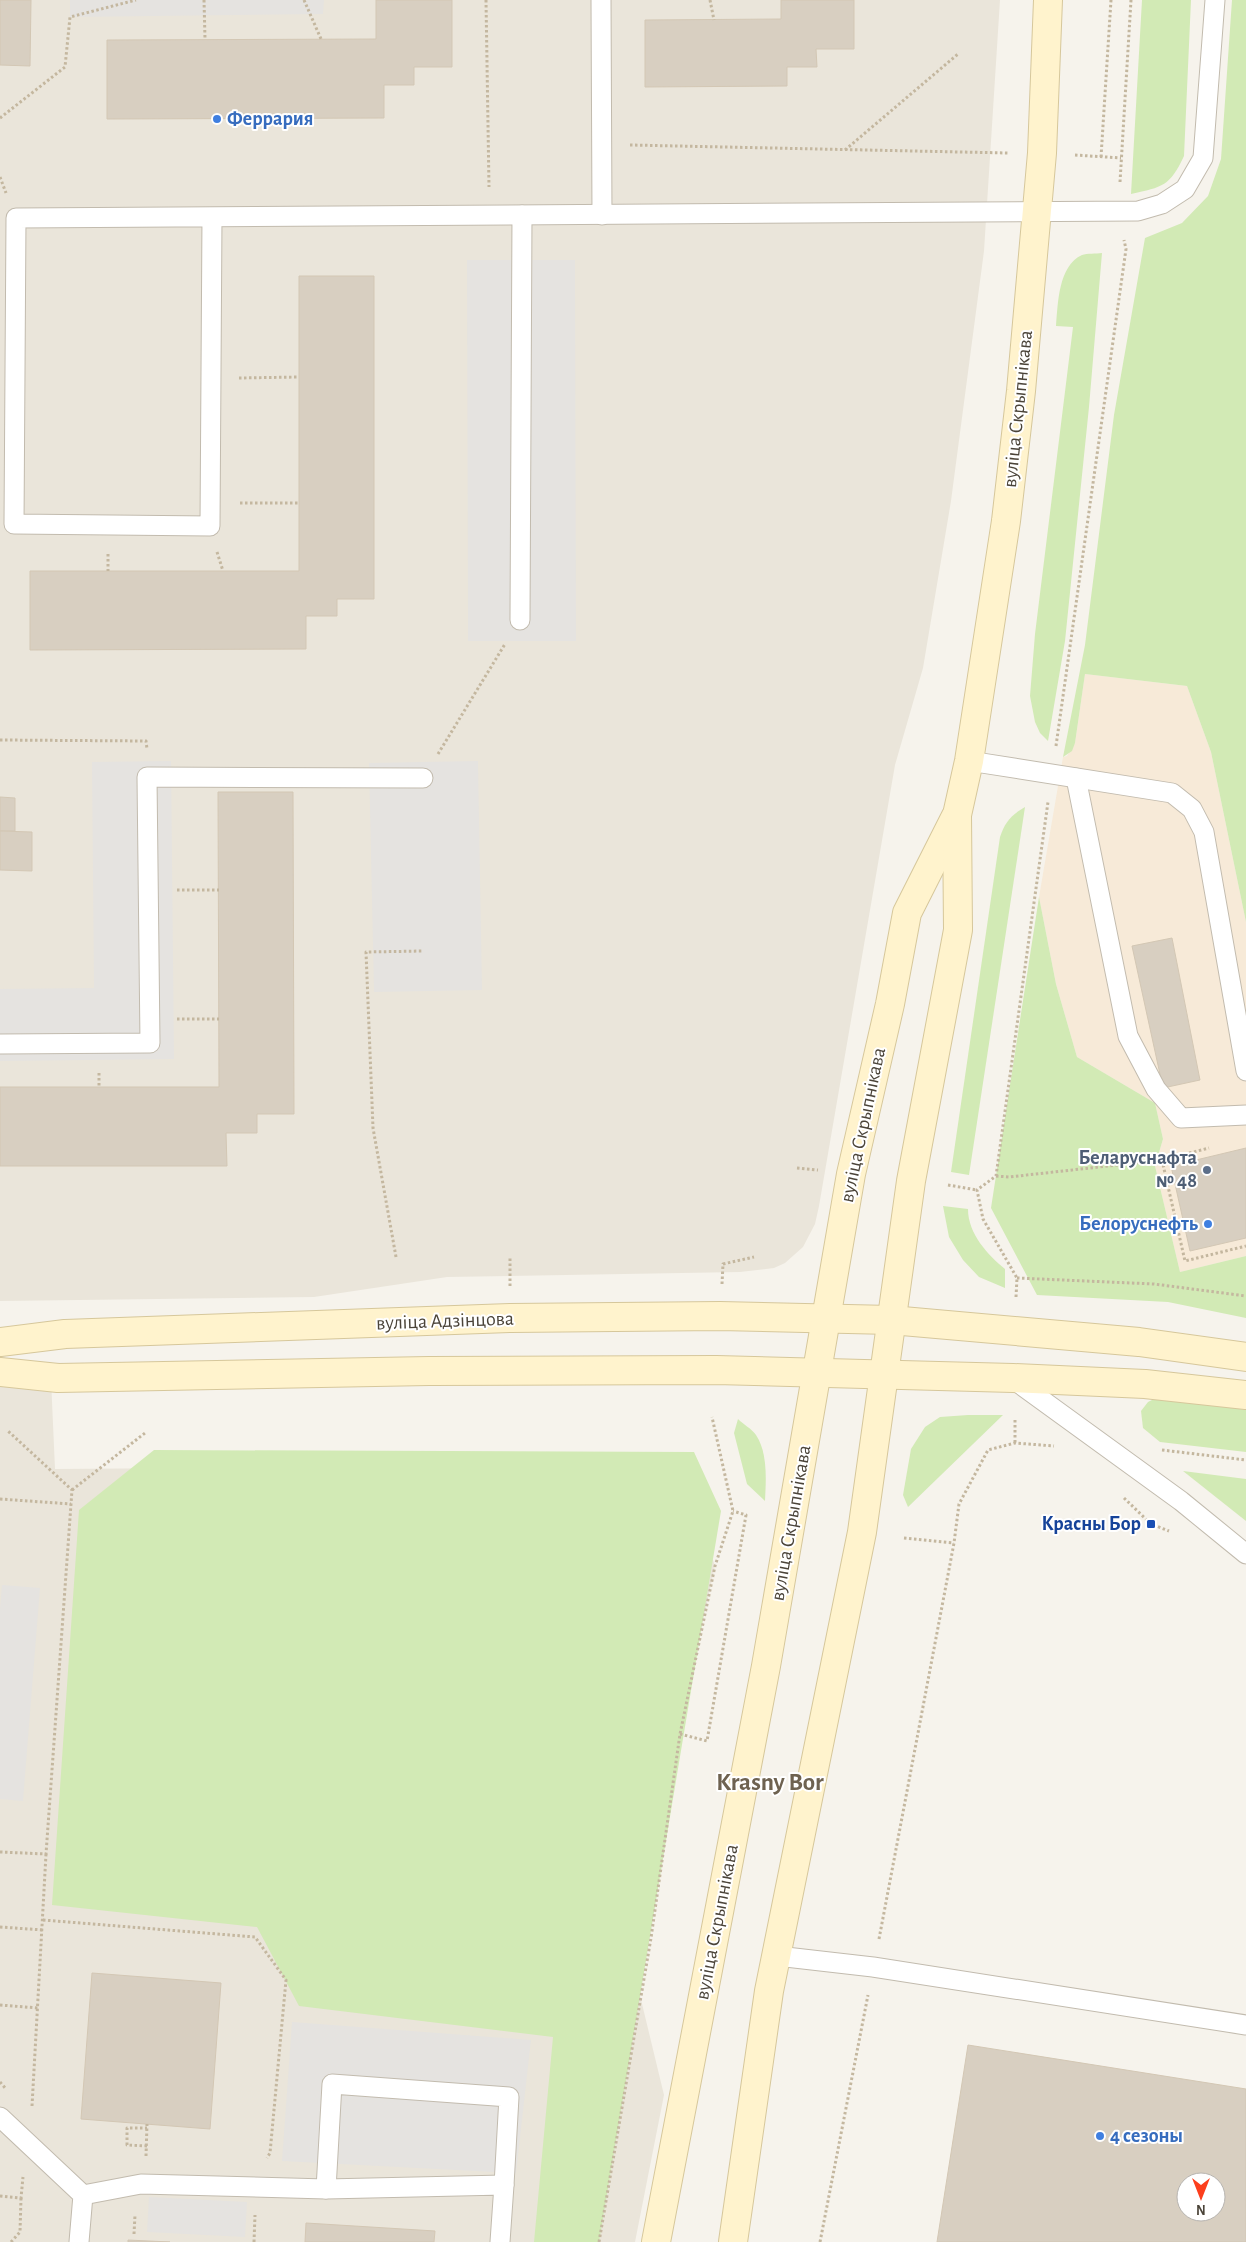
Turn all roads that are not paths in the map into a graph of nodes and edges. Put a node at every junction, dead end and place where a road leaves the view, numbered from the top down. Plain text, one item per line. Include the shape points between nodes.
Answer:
1 (601, 0) edge
2 (1048, 0) edge
3 (1215, 0) edge
4 (1037, 212) junction
5 (602, 214) junction
6 (522, 215) junction
7 (212, 217) junction
8 (520, 620) road end
9 (969, 761) junction
10 (423, 778) road end
11 (1076, 778) junction
12 (957, 815) junction
13 (0, 1044) edge
14 (1246, 1072) edge
15 (1246, 1115) edge
16 (826, 1320) junction
17 (891, 1320) junction
18 (0, 1342) edge
19 (1246, 1357) edge
20 (0, 1372) edge
21 (817, 1373) junction
22 (886, 1373) junction
23 (1013, 1378) junction
24 (1246, 1395) edge
25 (1246, 1554) edge
26 (777, 1956) junction
27 (1246, 2025) edge
28 (0, 2117) edge
29 (504, 2185) junction
30 (326, 2189) junction
31 (83, 2195) junction
32 (79, 2242) edge
33 (500, 2242) edge
34 (656, 2242) edge
35 (732, 2242) edge

1 - 5 lane
2 - 4 main road, вуліца Скрыпнікава
3 - 4 lane via 1203,158 1184,189 1162,204 1138,211
4 - 5 lane
4 - 9 main road, вуліца Скрыпнікава via 1006,521
5 - 6 lane
6 - 7 lane
6 - 8 lane
7 - 7 lane via 16,218 14,524 210,526
9 - 11 lane
9 - 12 main road, вуліца Скрыпнікава
10 - 13 lane via 147,777 150,1043
11 - 14 lane via 1172,793 1192,809 1204,832
11 - 15 lane via 1128,1036 1156,1090 1181,1118
12 - 16 main road, вуліца Скрыпнікава via 907,913 851,1174
12 - 17 main road, вуліца Скрыпнікава via 958,930 911,1181
16 - 17 main road, вуліца Адзінцова
16 - 18 main road, вуліца Адзінцова via 720,1316 510,1318 65,1334
16 - 21 main road, вуліца Скрыпнікава
17 - 19 main road, вуліца Адзінцова via 1130,1341
17 - 22 main road, вуліца Скрыпнікава
20 - 21 main road via 58,1378 429,1371
21 - 22 main road
21 - 34 main road, вуліца Скрыпнікава via 764,1676
22 - 23 main road
22 - 26 main road, вуліца Скрыпнікава via 862,1532
23 - 24 main road via 1145,1384
23 - 25 lane via 1181,1501
26 - 27 lane via 873,1967
26 - 35 main road, вуліца Скрыпнікава
28 - 31 lane
29 - 30 lane
29 - 30 lane via 509,2097 332,2084
29 - 33 lane
30 - 31 lane via 141,2184
31 - 32 lane

